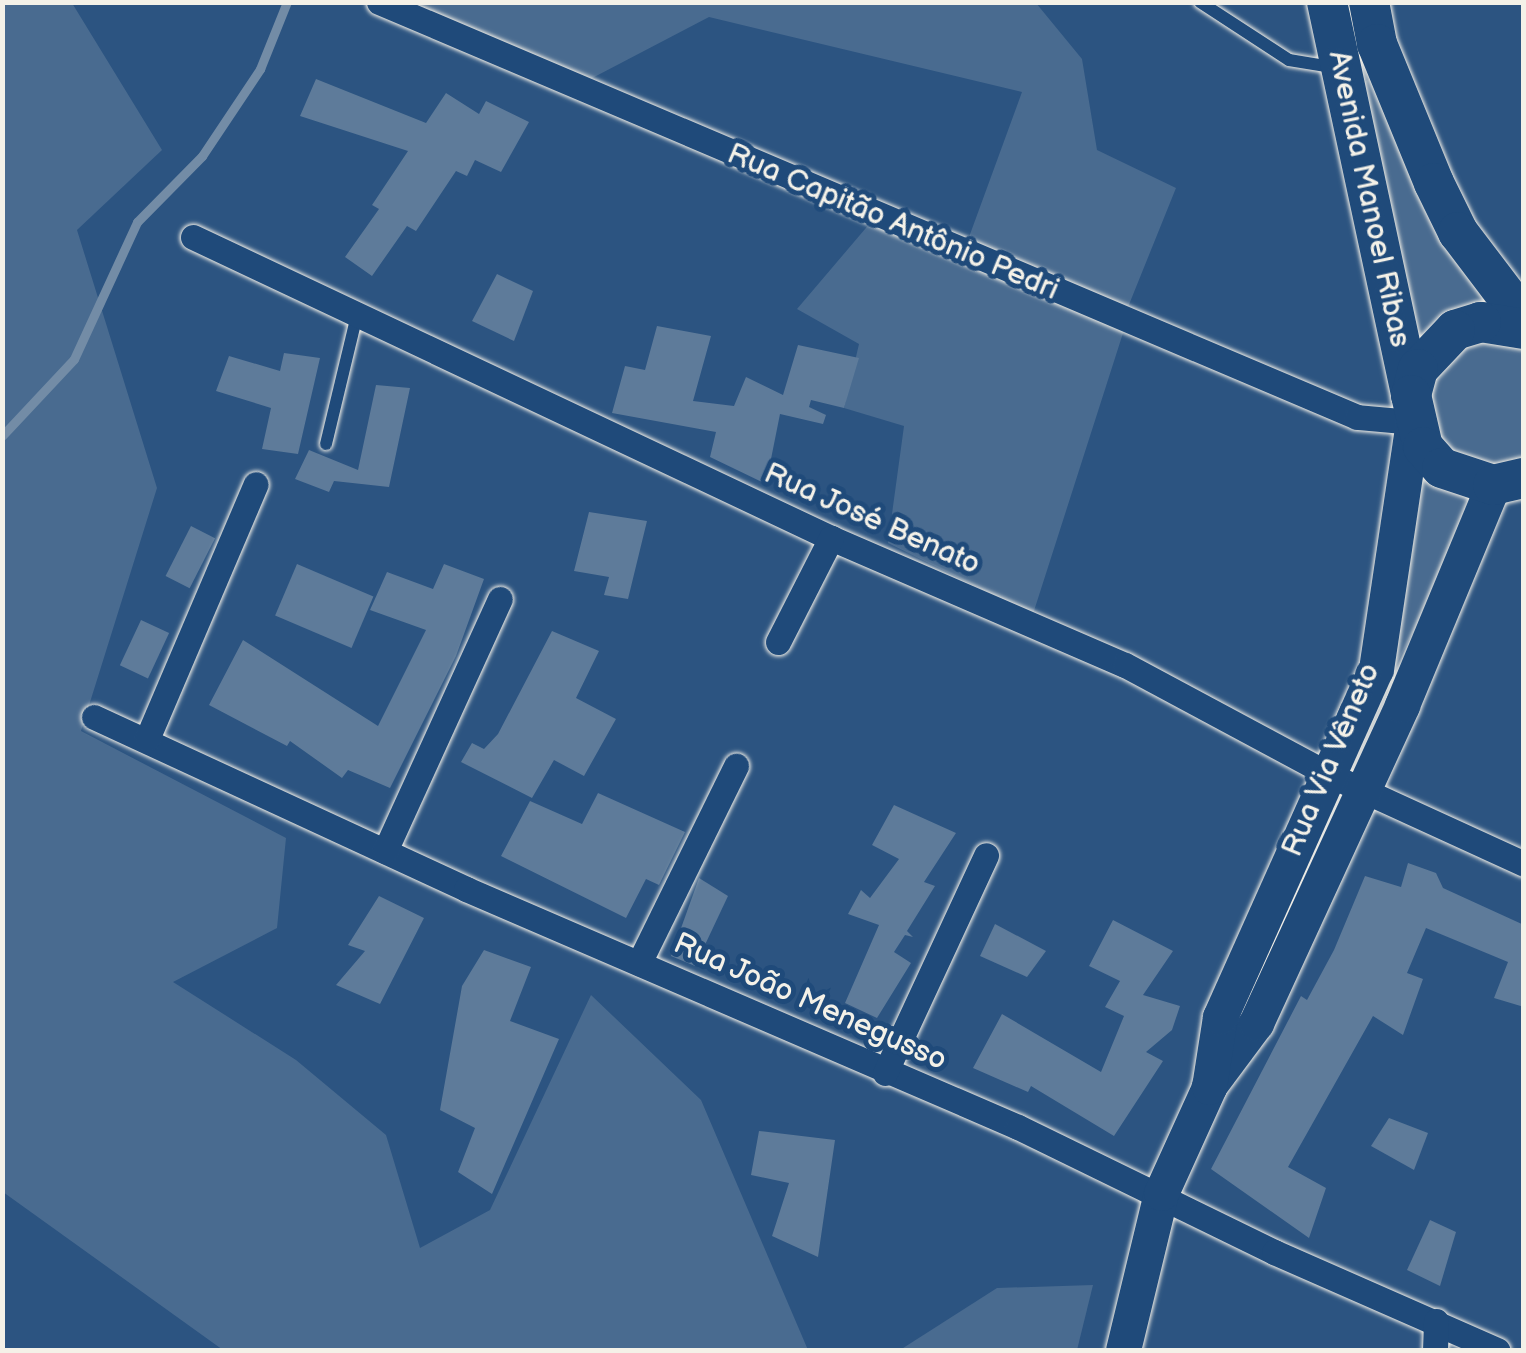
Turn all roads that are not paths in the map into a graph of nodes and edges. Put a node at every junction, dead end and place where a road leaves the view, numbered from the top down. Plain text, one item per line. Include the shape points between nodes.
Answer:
1 (379, 2) edge
2 (1200, 2) edge
3 (1328, 2) edge
4 (1370, 2) edge
5 (1340, 68) junction
6 (193, 237) dead end
7 (1486, 270) junction
8 (1524, 300) edge
9 (357, 315) junction
10 (1524, 319) edge
11 (1524, 329) edge
12 (1412, 408) junction
13 (326, 444) dead end
14 (256, 484) dead end
15 (1513, 488) edge
16 (830, 538) junction
17 (500, 600) dead end
18 (778, 642) dead end
19 (94, 717) dead end
20 (147, 739) junction
21 (736, 766) dead end
22 (1345, 782) junction
23 (386, 851) junction
24 (986, 854) dead end
25 (1524, 864) edge
26 (639, 963) junction
27 (885, 1072) junction
28 (1161, 1193) junction
29 (1436, 1321) junction
30 (1123, 1350) edge
31 (1434, 1350) edge
32 (1497, 1350) edge

1 - 12 street, Rua Capitão Antônio Pedri via 1357,417
2 - 5 lane via 1288,60
3 - 5 main road, Avenida Manoel Ribas
4 - 7 main road, Avenida Manoel Ribas via 1404,117 1458,232
5 - 12 main road, Avenida Manoel Ribas
6 - 9 street, Rua José Benato
7 - 8 main road, Avenida Manoel Ribas
7 - 10 main road, Avenida Manoel Ribas
9 - 13 lane
9 - 16 street, Rua José Benato
11 - 12 main road via 1481,322 1455,330 1418,369
12 - 15 main road, Avenida Manoel Ribas via 1442,468
12 - 22 main road, Rua Via Vêneto via 1376,669
14 - 20 street
15 - 22 main road, Rua Via Vêneto via 1402,705
16 - 18 street
16 - 22 street, Rua José Benato via 1125,665
17 - 23 street
19 - 20 street, Rua João Menegusso
20 - 23 street, Rua João Menegusso
21 - 26 street
22 - 25 street, Rua José Benato
22 - 28 main road, Rua Via Vêneto via 1220,1017 1209,1086
23 - 26 street, Rua João Menegusso
24 - 27 street
26 - 27 street, Rua João Menegusso
27 - 28 street, Rua João Menegusso
28 - 29 street, Rua João Menegusso via 1274,1252
28 - 30 main road, Rua Via Vêneto
29 - 31 street
29 - 32 street, Rua João Menegusso

